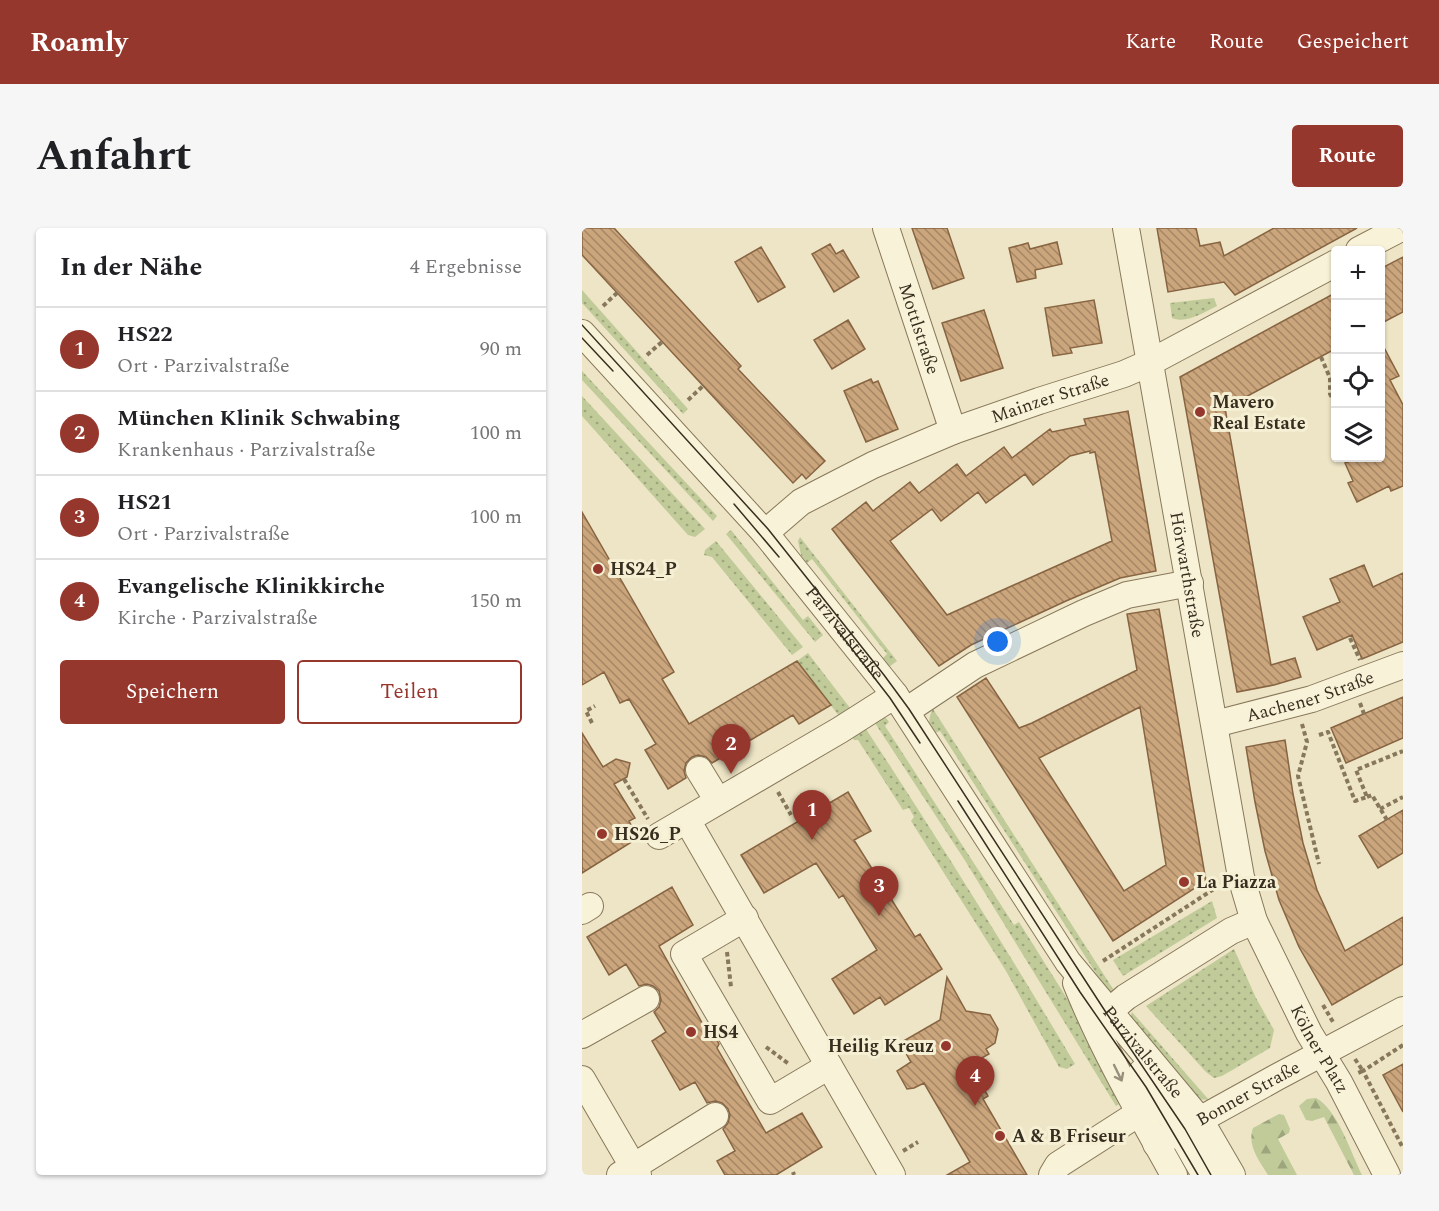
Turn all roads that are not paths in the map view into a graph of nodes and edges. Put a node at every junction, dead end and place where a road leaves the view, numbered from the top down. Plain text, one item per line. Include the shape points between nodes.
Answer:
1 (886, 228) edge
2 (1126, 228) edge
3 (1401, 228) edge
4 (1367, 246) edge
5 (1331, 265) edge
6 (582, 333) edge
7 (1149, 363) junction
8 (953, 431) junction
9 (765, 533) junction
10 (1190, 583) junction
11 (1403, 665) edge
12 (900, 703) junction
13 (1215, 724) junction
14 (699, 770) dead end
15 (718, 801) junction
16 (687, 820) junction
17 (659, 836) road end
18 (1254, 921) junction
19 (736, 923) junction
20 (646, 999) dead end
21 (1403, 1010) edge
22 (1102, 1018) junction
23 (582, 1035) edge
24 (1322, 1054) junction
25 (819, 1072) junction
26 (582, 1079) edge
27 (1139, 1113) junction
28 (715, 1116) dead end
29 (1190, 1126) junction
30 (1156, 1144) junction
31 (630, 1172) edge
32 (892, 1175) edge
33 (1052, 1175) edge
34 (1174, 1175) edge
35 (1205, 1175) edge
36 (1232, 1175) edge
37 (1387, 1175) edge

1 - 8 street, Mottlstraße
2 - 7 street, Hörwarthstraße
3 - 4 street
5 - 7 street, Mainzer Straße
6 - 9 street, Parzivalstraße
7 - 8 street, Mainzer Straße
7 - 10 street, Hörwarthstraße
8 - 9 street, Mainzer Straße via 824,489 801,502
9 - 12 street, Parzivalstraße
10 - 12 street via 1127,595
10 - 13 street, Hörwarthstraße
11 - 13 street, Aachener Straße via 1306,708
12 - 15 street via 840,730
12 - 22 street, Parzivalstraße
13 - 18 street, Hörwarthstraße via 1241,877
14 - 15 street
15 - 16 street
16 - 17 street
16 - 19 street
18 - 22 street via 1231,931 1126,997
18 - 24 street, Kölner Platz
19 - 25 street
19 - 25 street via 684,954 770,1101
20 - 23 street
21 - 24 street, Bonner Straße
22 -> 27 street, Parzivalstraße
22 - 29 street
24 - 29 street, Bonner Straße
24 - 37 street, Kölner Platz
25 - 32 street
26 - 31 street
27 - 30 street, Parzivalstraße
27 - 33 street via 1058,1165
28 - 31 street
29 - 30 street, Bonner Straße
29 - 35 street
29 - 36 street
30 - 34 street, Parzivalstraße

